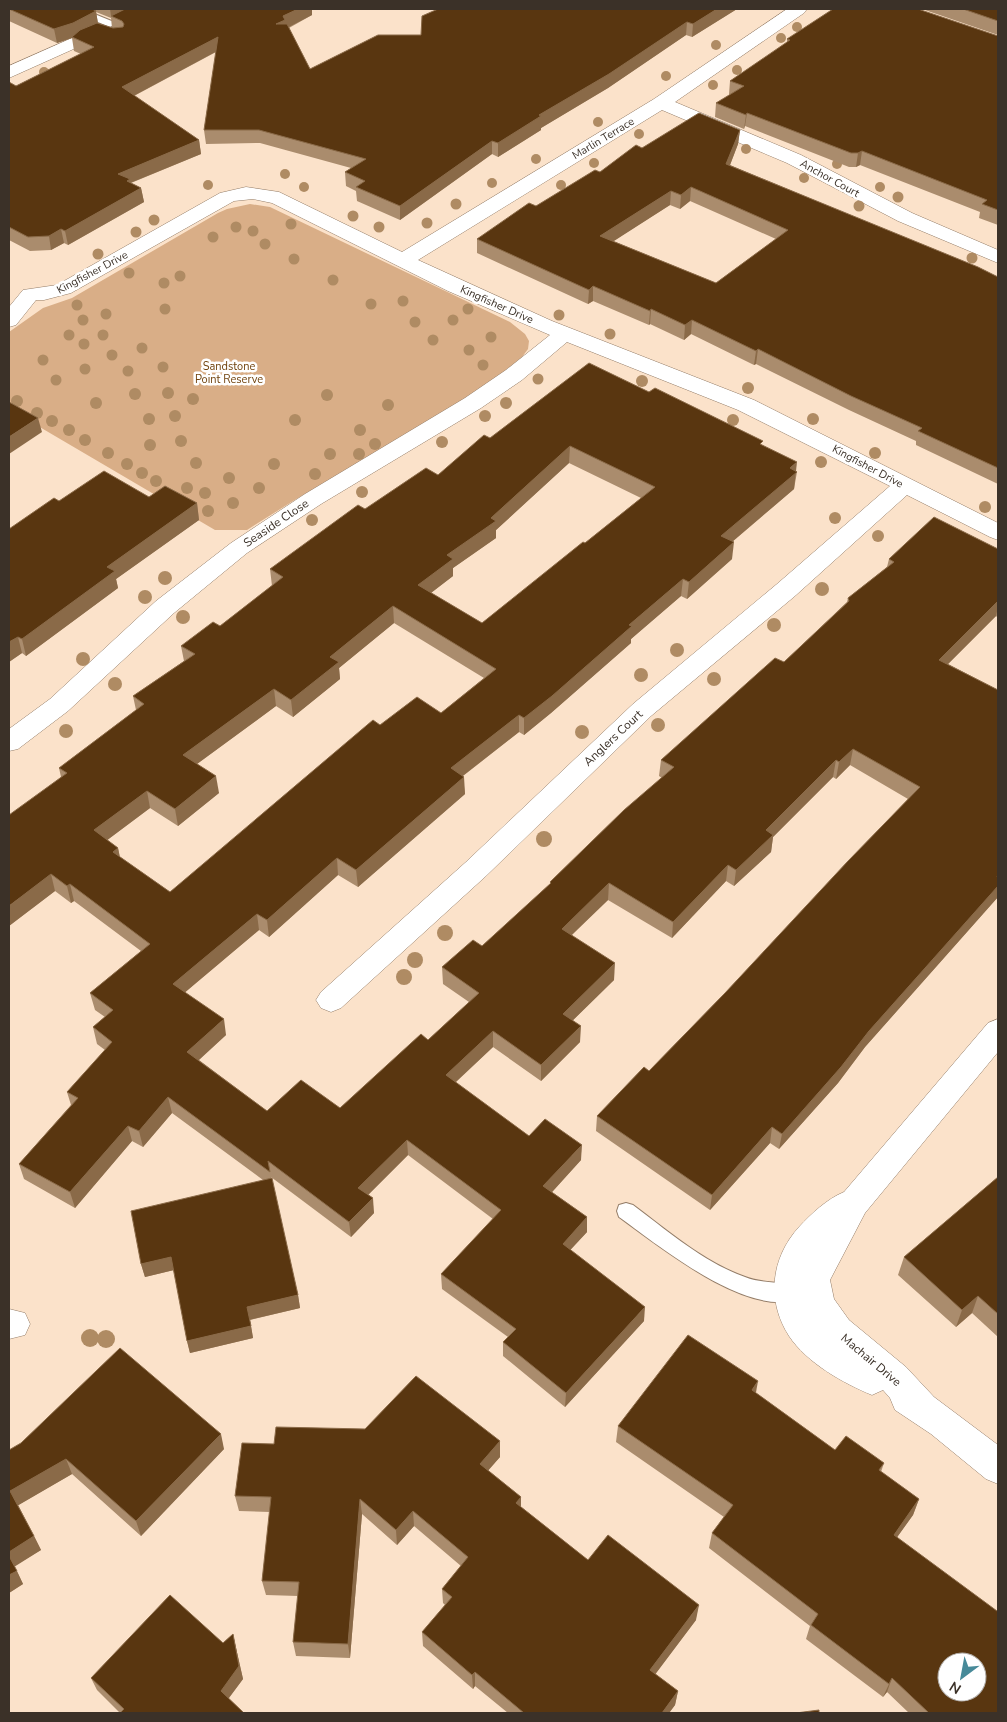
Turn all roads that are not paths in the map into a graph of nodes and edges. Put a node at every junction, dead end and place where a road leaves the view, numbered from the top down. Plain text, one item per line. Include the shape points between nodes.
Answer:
1 (798, 9) edge
2 (92, 16) edge
3 (113, 27) edge
4 (76, 42) edge
5 (9, 53) edge
6 (30, 63) junction
7 (9, 74) edge
8 (660, 102) junction
9 (998, 257) edge
10 (404, 260) junction
11 (9, 290) edge
12 (30, 294) junction
13 (9, 321) edge
14 (565, 333) junction
15 (904, 486) junction
16 (998, 532) edge
17 (9, 742) edge
18 (331, 1000) dead end
19 (998, 1031) edge
20 (626, 1210) dead end
21 (803, 1292) junction
22 (998, 1467) edge

1 - 8 street, Marlin Terrace
2 - 3 lane
4 - 6 street
5 - 6 street
6 - 7 street
8 - 9 street, Anchor Court via 794,159 905,218
8 - 10 street, Marlin Terrace
10 - 12 street, Kingfisher Drive via 279,199 261,193 242,193 220,201 64,289
10 - 14 street, Kingfisher Drive
11 - 12 street, Kingfisher Drive
12 - 13 street
14 - 15 street, Kingfisher Drive via 745,404
14 - 17 street, Seaside Close via 514,375 473,403 313,499 239,548 165,607 60,705
15 - 16 street, Kingfisher Drive
15 - 18 street, Anglers Court via 642,710 476,869
19 - 21 street, Machair Drive via 854,1203 835,1213 810,1238 791,1271
20 - 21 lane via 702,1265 726,1278 772,1293
21 - 22 street, Machair Drive via 795,1312 802,1328 820,1345 836,1358 922,1408

